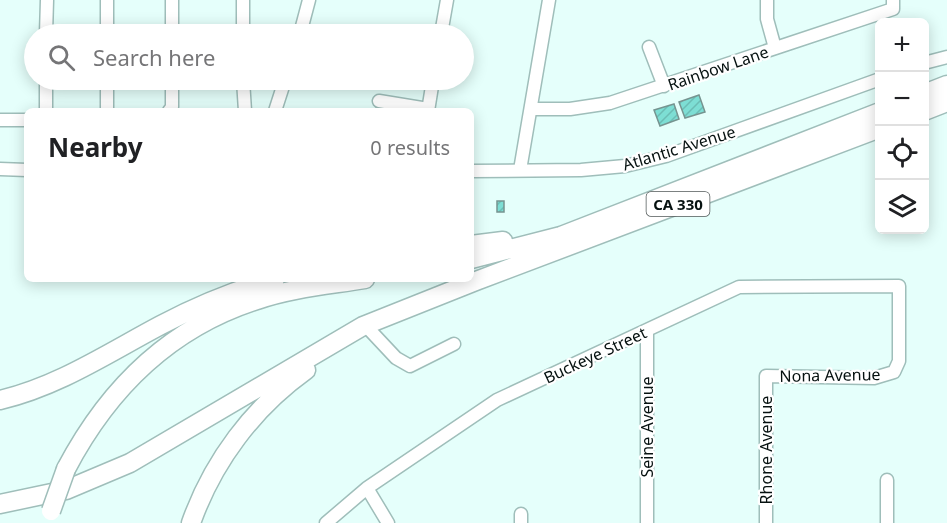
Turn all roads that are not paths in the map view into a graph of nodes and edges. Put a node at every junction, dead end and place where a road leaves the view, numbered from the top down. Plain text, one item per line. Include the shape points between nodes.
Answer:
1 (47, 0) edge
2 (107, 0) edge
3 (172, 0) edge
4 (243, 0) edge
5 (309, 0) edge
6 (447, 0) edge
7 (549, 0) edge
8 (766, 0) edge
9 (893, 0) edge
10 (46, 24) edge
11 (107, 24) edge
12 (172, 24) edge
13 (243, 24) edge
14 (303, 24) edge
15 (443, 24) edge
16 (649, 46) dead end
17 (775, 48) junction
18 (947, 57) edge
19 (929, 62) edge
20 (875, 81) edge
21 (664, 86) junction
22 (46, 90) edge
23 (107, 90) edge
24 (172, 90) edge
25 (244, 90) edge
26 (282, 90) edge
27 (431, 90) edge
28 (379, 101) dead end
29 (46, 108) edge
30 (107, 108) edge
31 (171, 108) edge
32 (245, 108) edge
33 (276, 108) edge
34 (417, 108) edge
35 (428, 108) edge
36 (531, 109) junction
37 (875, 114) edge
38 (0, 120) edge
39 (24, 120) edge
40 (875, 130) edge
41 (0, 170) edge
42 (24, 170) edge
43 (520, 170) junction
44 (474, 171) edge
45 (711, 176) junction
46 (474, 244) edge
47 (474, 258) edge
48 (266, 282) edge
49 (349, 282) edge
50 (367, 329) junction
51 (647, 332) junction
52 (454, 344) dead end
53 (894, 372) joint
54 (766, 376) joint
55 (0, 400) edge
56 (887, 480) dead end
57 (367, 488) junction
58 (0, 504) edge
59 (50, 517) edge
60 (190, 523) edge
61 (326, 523) edge
62 (388, 523) edge
63 (647, 523) edge
64 (766, 523) edge
65 (887, 523) edge

1 - 10 street
2 - 11 street
3 - 12 street
4 - 13 street
5 - 14 street
6 - 15 street
7 - 36 street
8 - 17 street
9 - 17 street, Rainbow Lane via 893,9
16 - 21 street
17 - 21 street, Rainbow Lane
18 - 19 street
20 - 43 street, Atlantic Avenue via 646,162 604,170
21 - 36 street, Rainbow Lane via 610,103
22 - 29 street
23 - 30 street
24 - 31 street
25 - 32 street
26 - 33 street
27 - 35 street
28 - 34 street
36 - 43 street
37 - 45 highway, CA 330
38 - 39 street
40 - 50 highway, CA 330 via 414,306
41 - 42 street
43 - 44 street, Atlantic Avenue
45 - 46 highway via 559,230
45 - 47 highway via 561,236
48 - 55 highway via 162,324 57,381
49 - 59 highway, bridge via 258,299 190,329 155,353 113,395 88,428 66,469
50 - 52 street via 396,358 410,366
50 - 58 highway via 130,463 66,490
50 - 60 highway via 304,371 265,404 225,453
51 - 53 street, Buckeye Street via 739,287 899,286 899,361
51 - 57 street, Buckeye Street via 497,400
51 - 63 street, Seine Avenue
53 - 54 street, Nona Avenue via 874,378
54 - 64 street, Rhone Avenue
56 - 65 street
57 - 61 street, Buckeye Street
57 - 62 street

